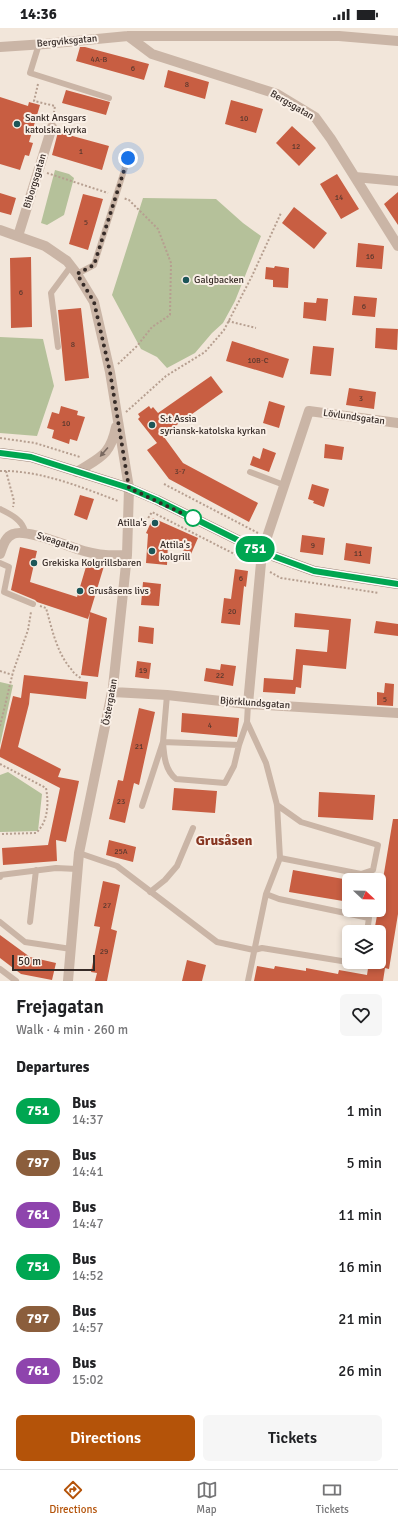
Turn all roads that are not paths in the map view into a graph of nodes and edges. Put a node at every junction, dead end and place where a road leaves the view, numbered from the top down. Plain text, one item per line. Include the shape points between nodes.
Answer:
1 (128, 36) junction
2 (398, 41) edge
3 (39, 44) junction
4 (0, 47) edge
5 (109, 98) dead end
6 (52, 127) road end
7 (128, 158) dead end
8 (355, 177) junction
9 (398, 182) edge
10 (0, 230) edge
11 (18, 236) junction
12 (398, 246) edge
13 (74, 270) junction
14 (58, 347) dead end
15 (117, 421) junction
16 (398, 423) edge
17 (0, 454) edge
18 (77, 472) junction
19 (250, 472) dead end
20 (284, 485) junction
21 (129, 488) junction
22 (0, 509) edge
23 (25, 532) junction
24 (262, 552) junction
25 (0, 554) edge
26 (127, 555) junction
27 (0, 563) edge
28 (398, 584) edge
29 (33, 604) road end
30 (113, 692) junction
31 (167, 695) junction
32 (248, 704) junction
33 (398, 713) edge
34 (247, 722) junction
35 (163, 742) junction
36 (239, 745) junction
37 (277, 805) junction
38 (142, 806) dead end
39 (193, 828) dead end
40 (79, 853) junction
41 (280, 858) junction
42 (77, 869) junction
43 (36, 870) junction
44 (0, 877) edge
45 (150, 892) junction
46 (266, 894) junction
47 (0, 922) edge
48 (30, 922) dead end
49 (368, 925) edge
50 (71, 949) junction
51 (254, 950) junction
52 (342, 961) edge
53 (0, 969) edge
54 (16, 981) edge
55 (68, 981) edge
56 (248, 981) edge

1 - 2 street, Bergviksgatan via 339,36
1 - 3 street, Bergviksgatan
1 - 8 street, Bergsgatan via 152,54 277,94 315,117
3 - 4 street, Bergviksgatan
3 - 5 lane via 29,76
6 - 11 street, Biborgsgatan
7 - 13 lane via 94,265
8 - 9 street
8 - 12 street, Bergsgatan
10 - 11 street, Östergatan
11 - 13 street, Östergatan via 45,246 67,261
13 - 14 lane via 51,293
13 - 15 street, Östergatan via 94,302 110,372
15 -> 18 street, Östergatan via 113,440 104,454
15 - 21 street, Östergatan
16 - 20 street, Lövlundsgatan via 309,411
17 - 18 street via 31,457
18 - 21 street
19 - 20 lane
20 - 24 street
21 - 24 street
21 - 26 street, Östergatan
22 - 23 lane via 11,514 24,526
23 - 25 street, Sveagatan via 14,533 8,537
23 - 26 street, Sveagatan via 85,551 112,556
24 - 28 street via 314,571
24 - 32 street
26 - 30 street, Östergatan
27 - 29 lane via 9,567 4,592
30 - 31 street, Björklundsgatan
30 - 40 street, Östergatan
31 - 32 street, Björklundsgatan
31 - 35 lane
32 - 33 street, Björklundsgatan
32 - 34 lane
34 - 36 lane
34 - 37 lane via 266,764
35 - 36 lane
35 - 36 lane via 164,759 176,780 225,783 234,766
35 - 38 lane
37 - 41 lane
37 - 41 lane via 302,822 378,845 373,870 361,874
39 - 45 lane via 177,866
40 - 42 street, Östergatan
40 - 45 lane via 117,866
41 - 46 lane
42 - 43 lane
42 - 50 street, Östergatan
43 - 44 lane
43 - 48 lane
45 - 51 lane via 217,942
46 - 49 lane via 369,918
46 - 51 lane
47 - 50 lane via 25,942
50 - 55 street, Östergatan
51 - 52 lane via 262,948
51 - 56 lane
53 - 54 lane

